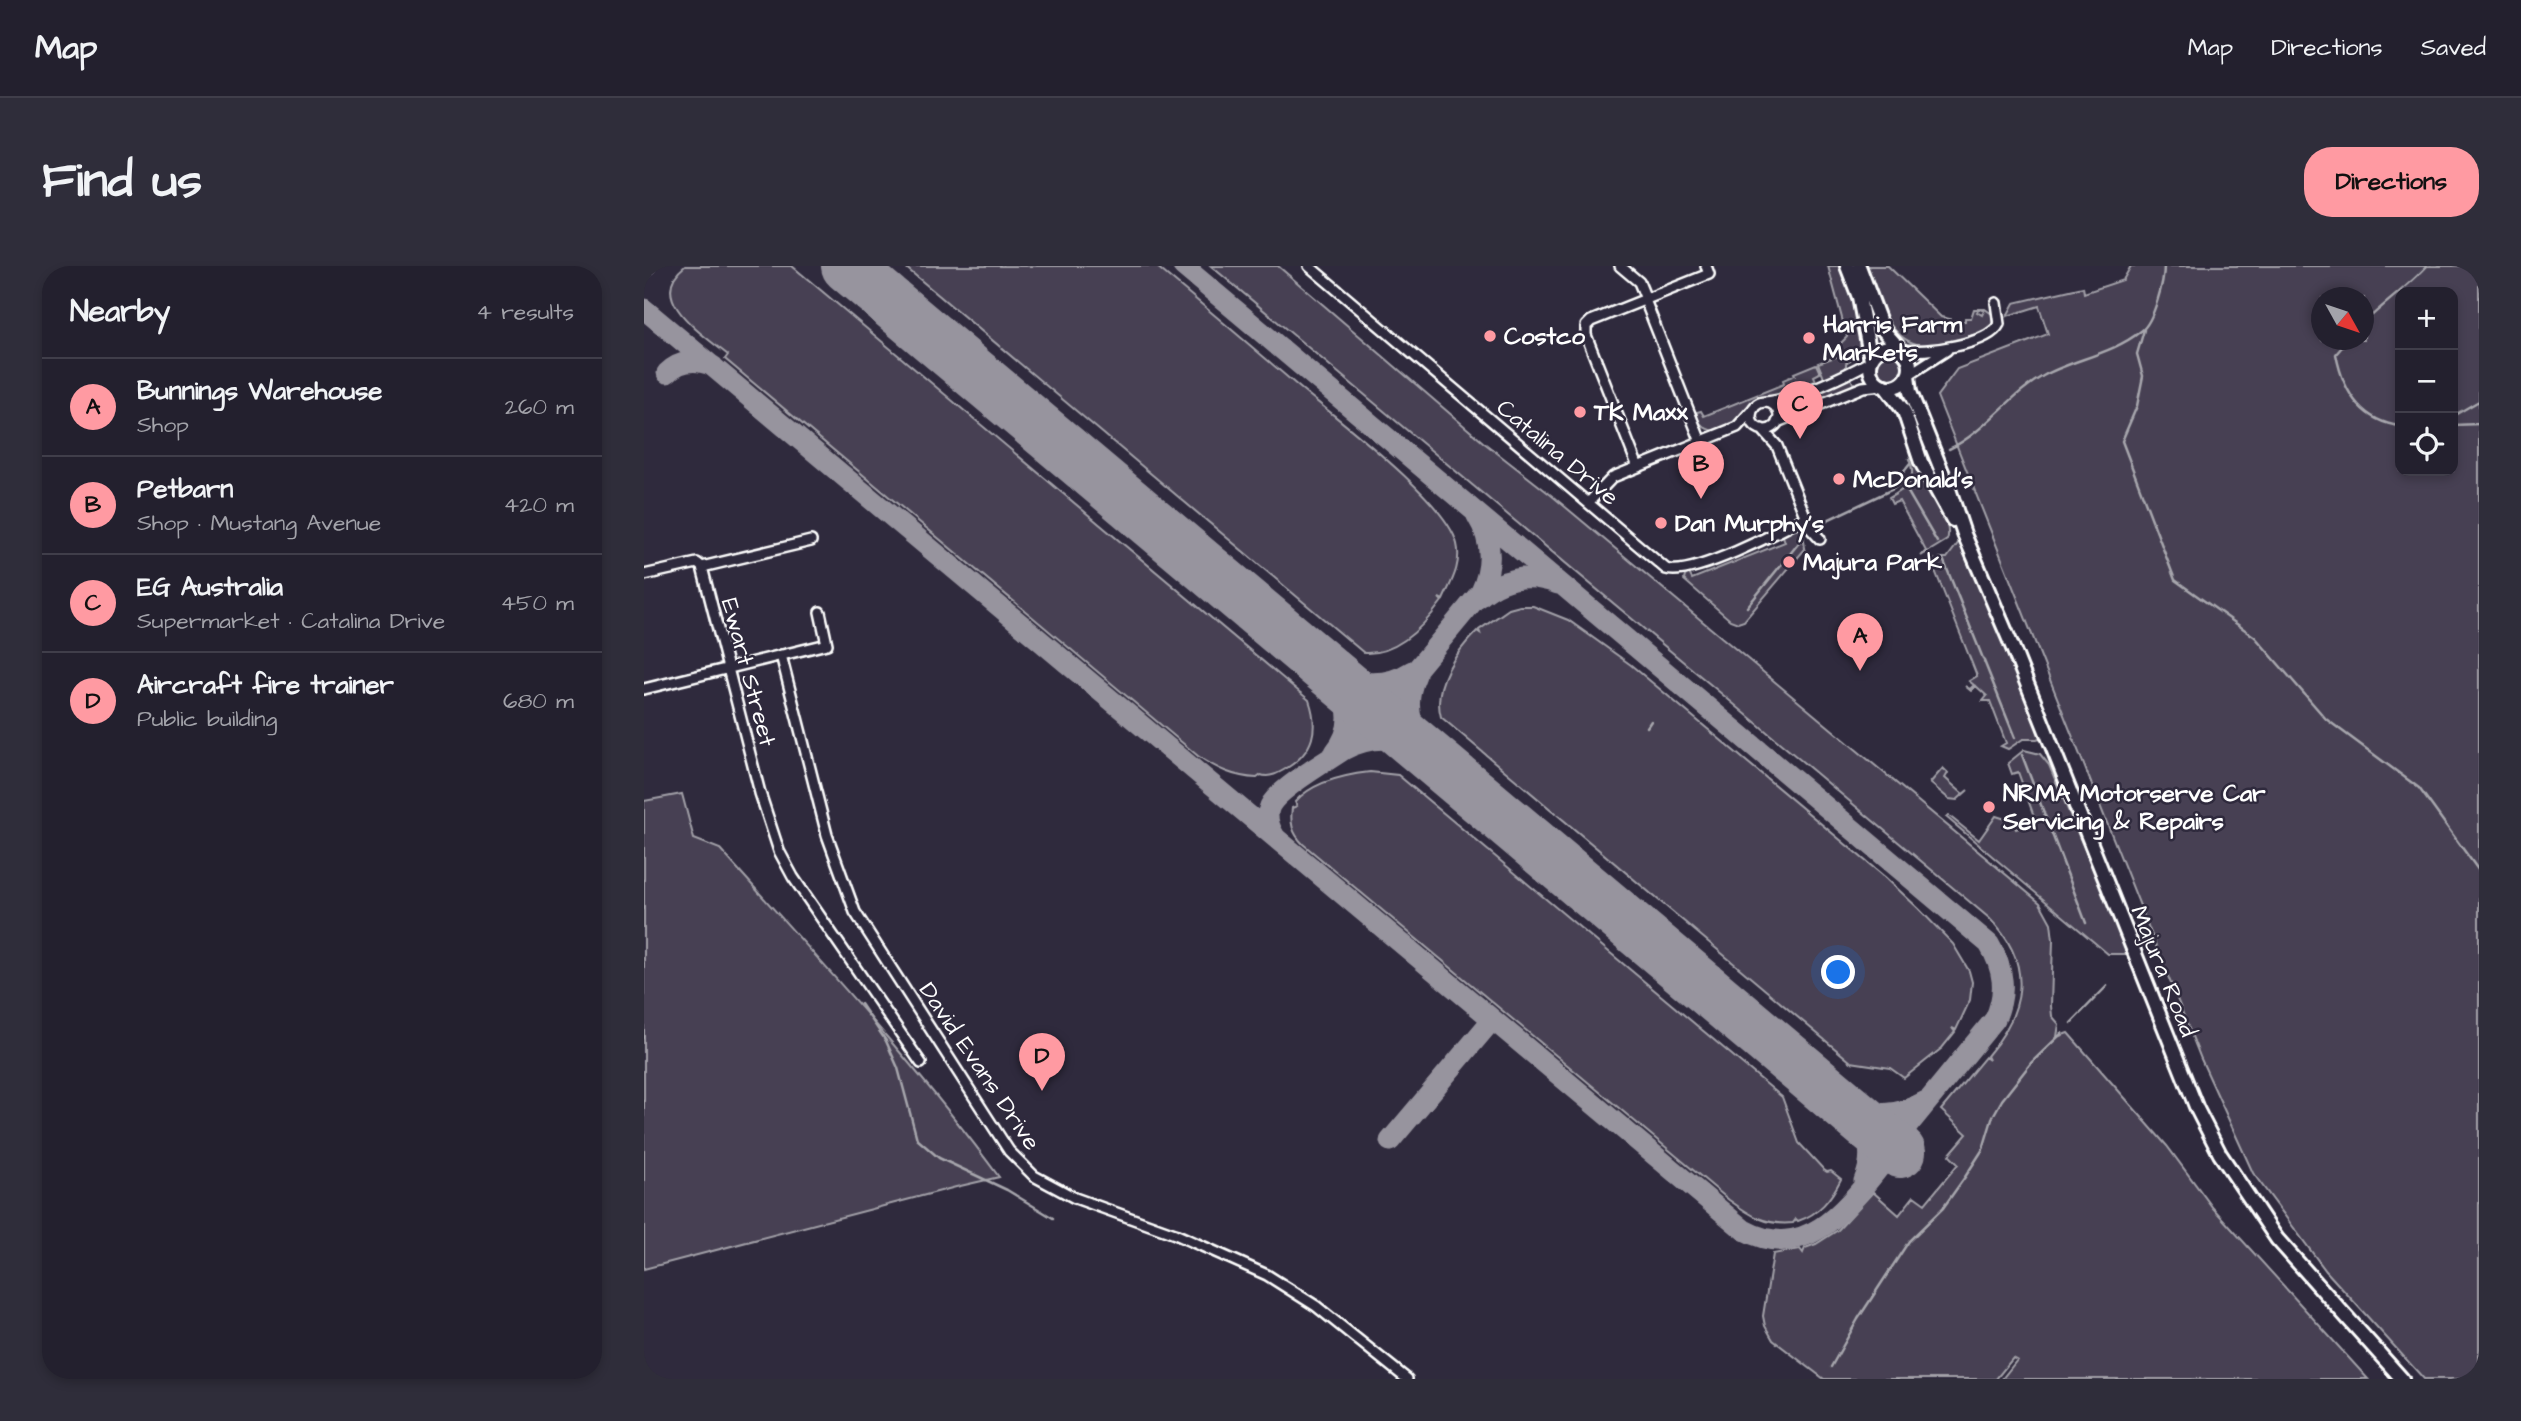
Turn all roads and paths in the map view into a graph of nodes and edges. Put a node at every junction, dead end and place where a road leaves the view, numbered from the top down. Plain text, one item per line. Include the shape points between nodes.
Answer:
1 (1309, 266) edge
2 (1620, 266) edge
3 (1847, 266) edge
4 (1859, 266) edge
5 (1707, 270) edge
6 (1646, 300) junction
7 (1996, 303) dead end
8 (1954, 345) junction
9 (1901, 350) junction
10 (1871, 360) junction
11 (1908, 376) junction
12 (1884, 386) junction
13 (1766, 402) junction
14 (1754, 408) junction
15 (1777, 423) junction
16 (1737, 427) junction
17 (1761, 429) junction
18 (1701, 442) junction
19 (1777, 446) junction
20 (1638, 467) junction
21 (1589, 502) junction
22 (1806, 517) junction
23 (1964, 534) junction
24 (1820, 539) dead end
25 (811, 541) dead end
26 (702, 567) junction
27 (644, 575) edge
28 (820, 612) dead end
29 (781, 655) junction
30 (728, 668) junction
31 (644, 689) edge
32 (921, 1063) dead end
33 (1407, 1379) edge
34 (2402, 1379) edge

1 - 21 street, Catalina Drive
2 - 6 street via 1639,282
3 - 10 main road
4 - 9 main road via 1883,330
5 - 6 street
6 - 18 street
6 - 20 street via 1591,321 1585,329
7 - 8 street via 2000,319 1995,332
8 - 9 street
8 - 11 street
9 - 10 main road via 1883,348
9 - 11 main road via 1909,360
10 - 12 main road via 1871,374
10 - 13 street via 1850,373
11 - 12 main road via 1898,385
11 - 23 main road, Majura Road
12 - 15 street via 1863,387
12 - 23 main road, Majura Road via 1904,411 1924,468
13 - 14 street
13 - 15 street via 1777,409
14 - 16 street
14 - 17 street via 1752,420
15 - 17 street
15 - 19 street
16 - 17 street
16 - 18 street
17 - 19 street
18 - 20 street
19 - 22 street
20 - 21 street via 1611,478
21 - 22 street, Catalina Drive via 1660,565 1675,572 1762,540
22 - 24 street
23 - 34 main road, Majura Road via 2211,1137 2277,1239
25 - 26 street
26 - 27 street via 697,563
26 - 30 street, Ewart Street
28 - 29 street via 827,643
29 - 30 street
29 - 33 street, David Evans Drive via 827,835 855,912 1009,1151 1034,1176 1074,1198 1175,1234 1267,1275 1316,1307
30 - 31 street
30 - 32 street, Ewart Street via 779,851

